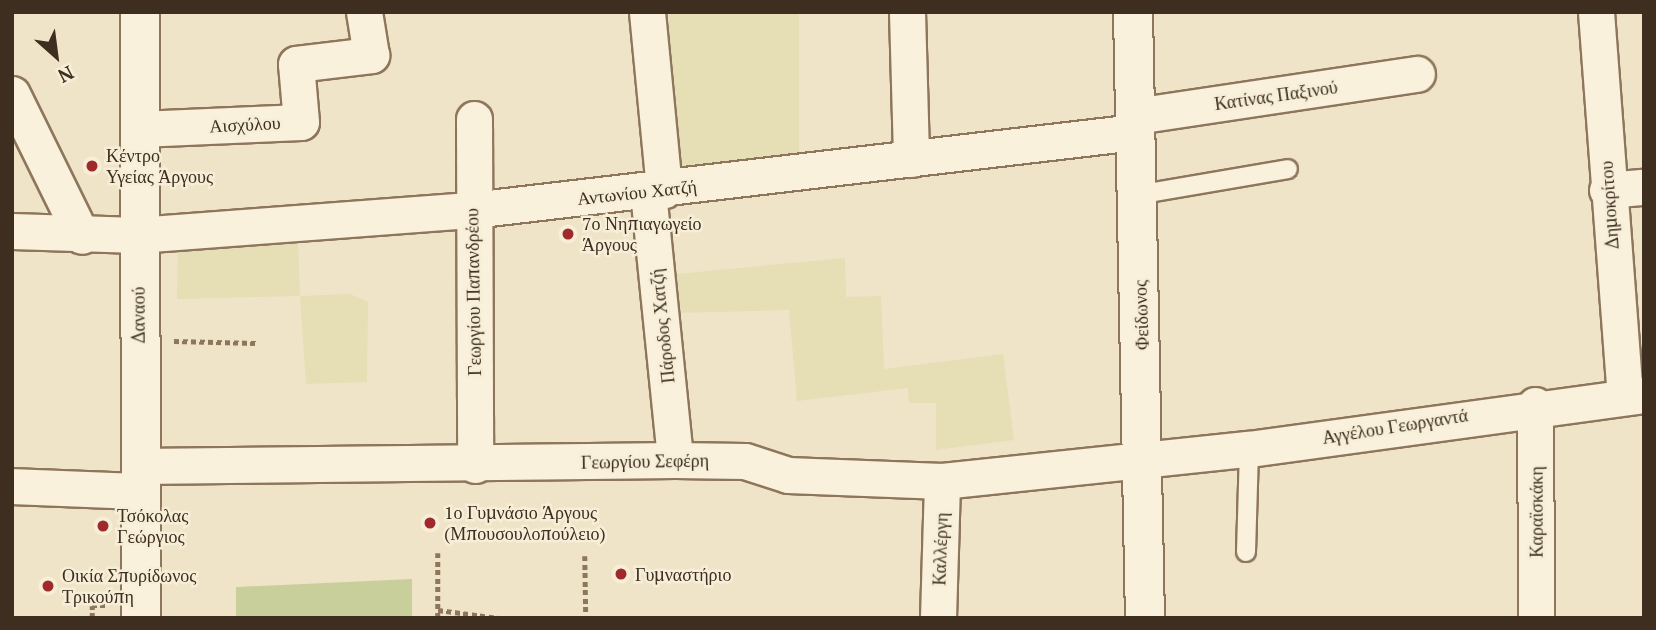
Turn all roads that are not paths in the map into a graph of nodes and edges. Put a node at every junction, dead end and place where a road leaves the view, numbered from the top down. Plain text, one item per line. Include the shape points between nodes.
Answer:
1 (141, 12) edge
2 (364, 12) edge
3 (647, 12) edge
4 (907, 12) edge
5 (1133, 12) edge
6 (1596, 12) edge
7 (1417, 74) dead end
8 (12, 94) edge
9 (474, 119) dead end
10 (1135, 124) junction
11 (139, 129) junction
12 (911, 159) junction
13 (1288, 169) dead end
14 (1644, 187) edge
15 (1607, 190) junction
16 (656, 191) junction
17 (1136, 195) junction
18 (472, 210) junction
19 (12, 231) edge
20 (138, 235) junction
21 (82, 236) junction
22 (1634, 396) edge
23 (1535, 405) junction
24 (1249, 449) junction
25 (1147, 458) junction
26 (675, 460) junction
27 (475, 465) junction
28 (139, 478) junction
29 (942, 481) junction
30 (12, 486) edge
31 (1246, 552) dead end
32 (127, 612) edge
33 (938, 618) edge
34 (1145, 618) edge
35 (1536, 618) edge

1 - 11 main road, Δαναού
2 - 11 street, Αισχύλου via 371,55 296,64 301,122
3 - 16 street, Πάροδος Χατζή
4 - 12 street
5 - 10 main road, Φείδωνος
6 - 15 street, Δημοκρίτου
7 - 10 street, Κατίνας Παξινού
8 - 21 street
9 - 18 street, Γεωργίου Παπανδρέου
10 - 12 street, Αντωνίου Χατζή
10 - 17 main road, Φείδωνος
11 - 20 main road, Δαναού
12 - 16 street, Αντωνίου Χατζή
13 - 17 lane
14 - 15 street
15 - 22 street, Δημοκρίτου
16 - 18 street, Αντωνίου Χατζή
16 - 26 street, Πάροδος Χατζή
17 - 25 main road, Φείδωνος
18 - 20 street, Αντωνίου Χατζή
18 - 27 street, Γεωργίου Παπανδρέου
19 - 21 street, Αντωνίου Χατζή
20 - 21 street, Αντωνίου Χατζή
20 - 28 main road, Δαναού
22 - 23 street, Αγγέλου Γεωργαντά
23 - 24 street, Αγγέλου Γεωργαντά
23 - 35 street, Καραϊσκάκη
24 - 25 street, Αγγέλου Γεωργαντά
24 - 31 lane
25 - 29 street, Γεωργίου Σεφέρη
25 - 34 main road, Φείδωνος
26 - 27 street, Γεωργίου Σεφέρη
26 - 29 street, Γεωργίου Σεφέρη via 746,461 788,475
27 - 28 street, Γεωργίου Σεφέρη
28 - 30 street, Γεωργίου Σεφέρη
28 - 32 main road, Δαναού
29 - 33 street, Καλλέργη

